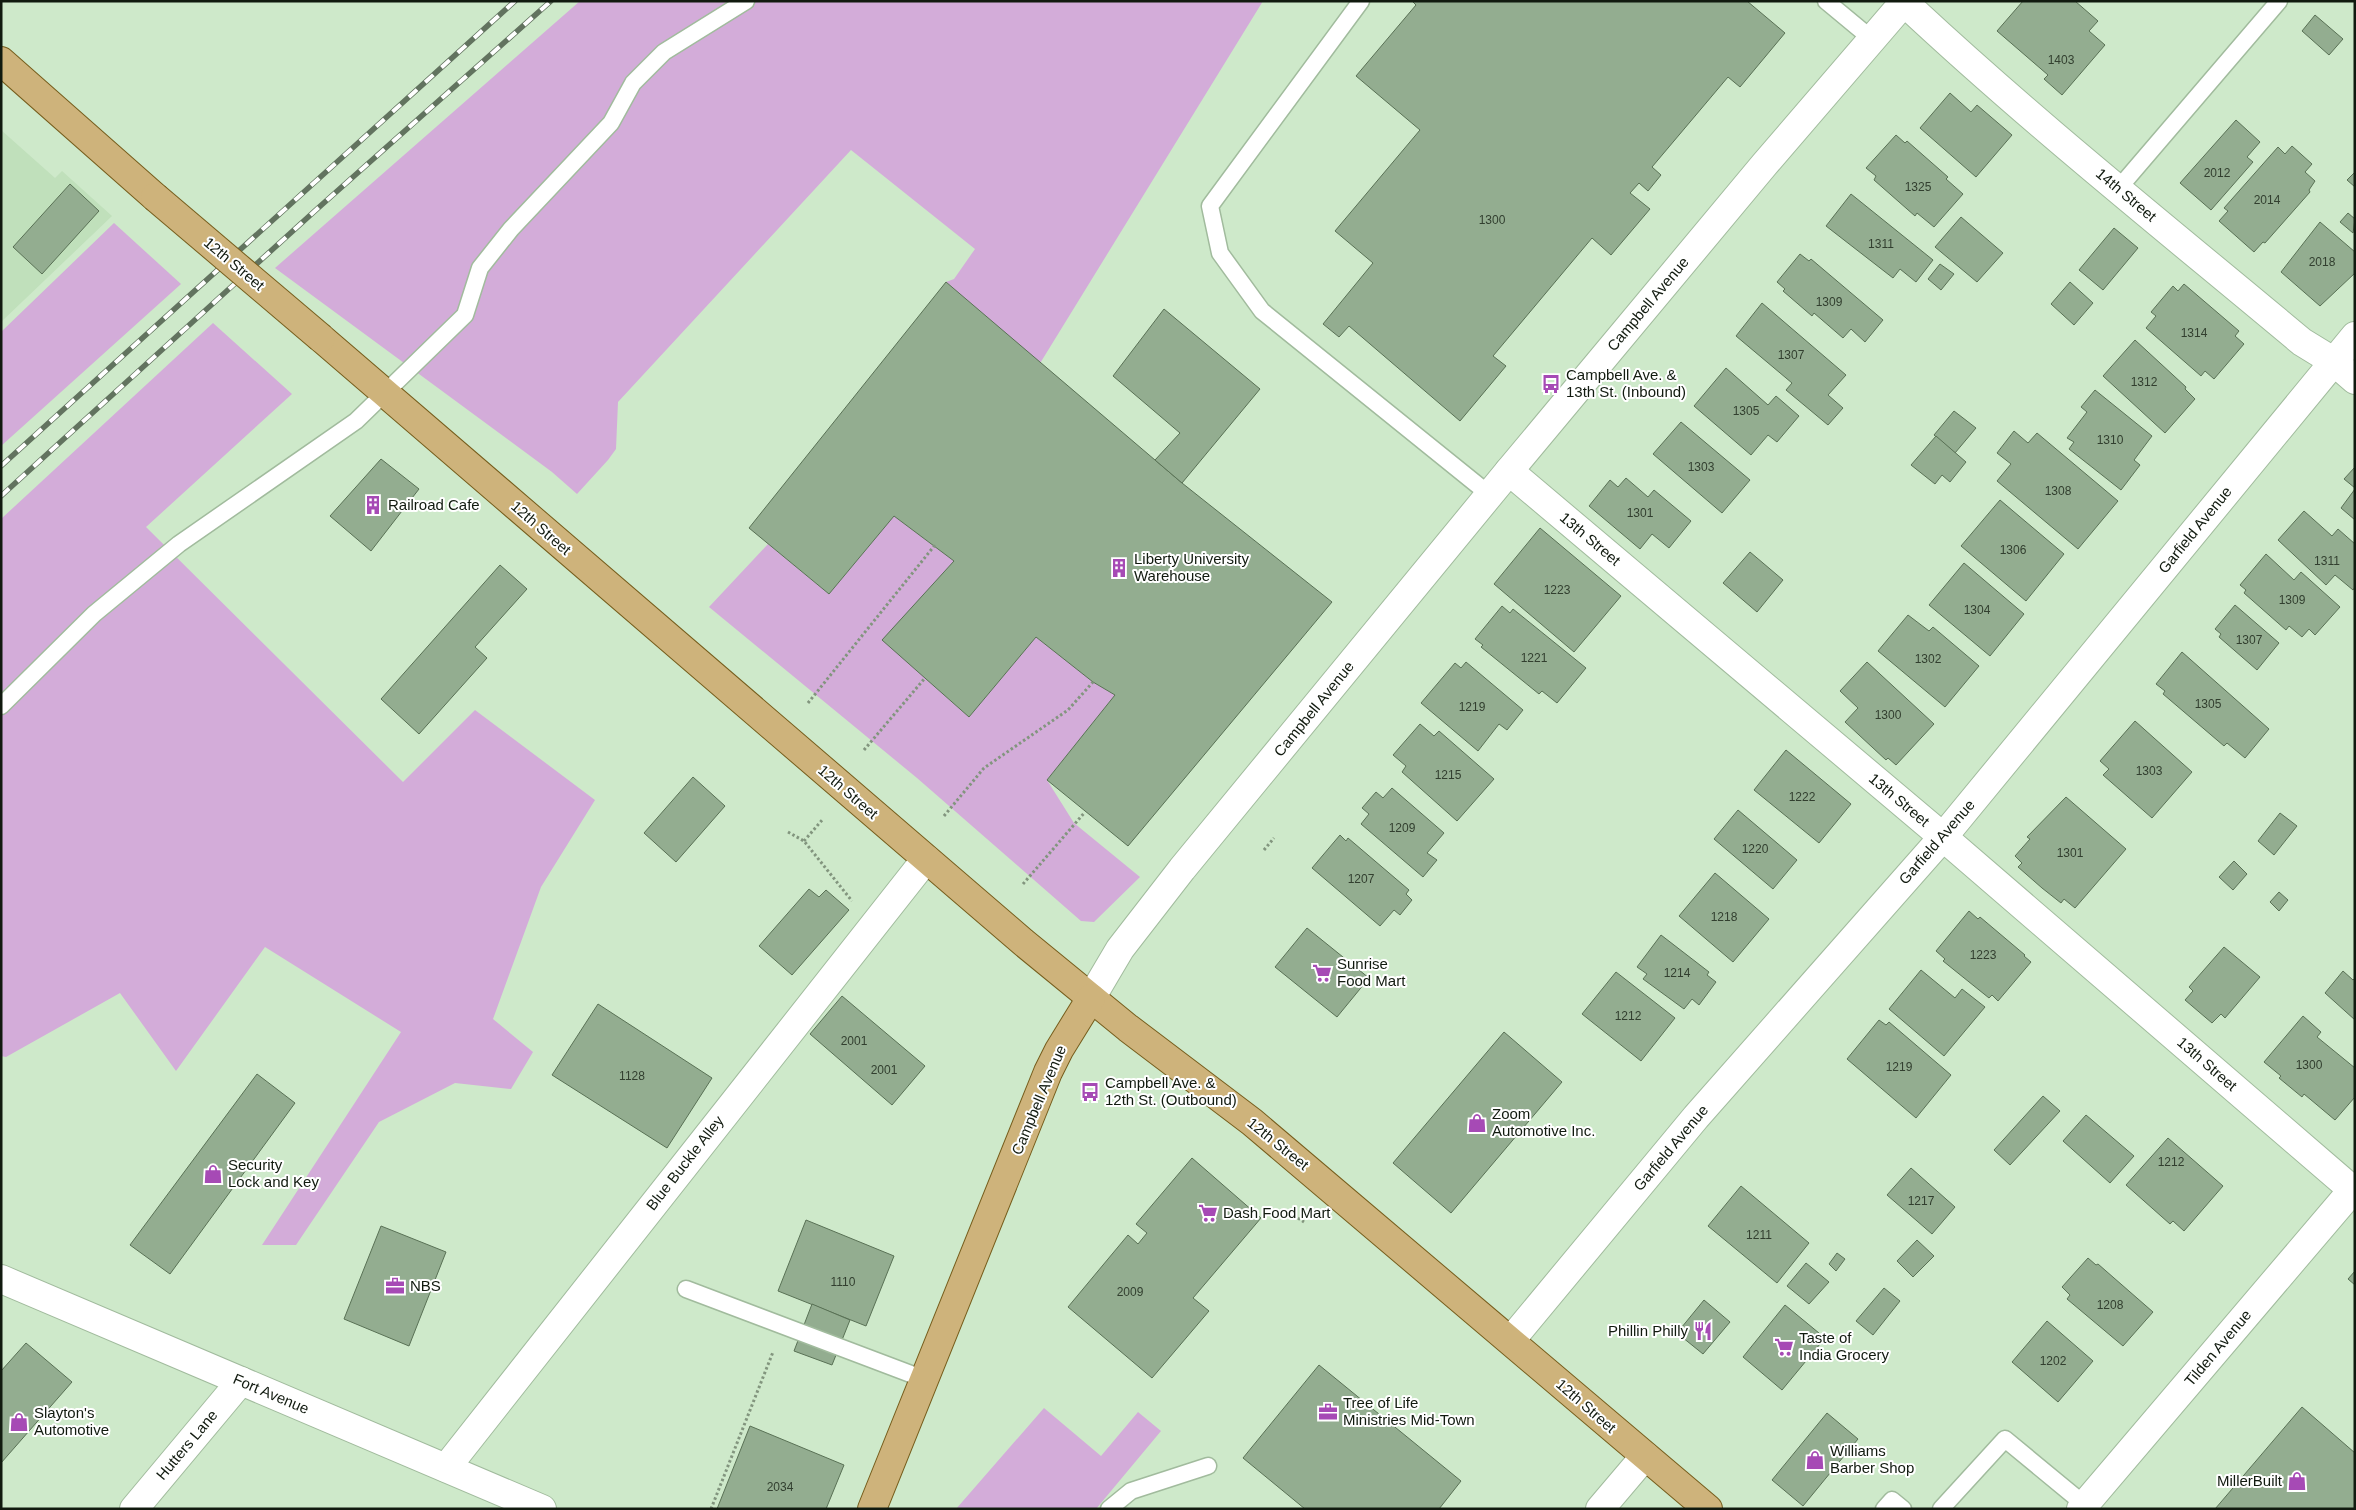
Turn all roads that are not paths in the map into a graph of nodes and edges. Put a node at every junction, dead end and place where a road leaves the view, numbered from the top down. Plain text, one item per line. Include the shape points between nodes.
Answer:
1 (746, 1) edge
2 (1361, 1) edge
3 (1826, 1) edge
4 (2279, 1) edge
5 (1904, 2) edge
6 (1873, 40) junction
7 (1, 61) edge
8 (2118, 189) junction
9 (2355, 336) edge
10 (2333, 362) junction
11 (2355, 380) edge
12 (384, 392) junction
13 (1509, 471) junction
14 (1490, 495) junction
15 (1, 706) edge
16 (1943, 837) junction
17 (926, 859) junction
18 (1091, 998) junction
19 (2354, 1190) edge
20 (1, 1279) edge
21 (686, 1289) dead end
22 (1511, 1340) junction
23 (924, 1379) junction
24 (240, 1381) junction
25 (1645, 1456) junction
26 (1208, 1466) dead end
27 (446, 1468) junction
28 (2083, 1507) edge
29 (134, 1509) edge
30 (542, 1509) edge
31 (872, 1509) edge
32 (1109, 1509) edge
33 (1600, 1509) edge
34 (1708, 1509) edge
35 (1884, 1509) edge
36 (1902, 1509) edge
37 (1941, 1509) edge

1 - 12 lane via 664,52 633,84 610,123 511,229 480,268 465,316
2 - 14 lane via 1210,206 1220,253 1262,311
3 - 6 lane
4 - 8 lane
5 - 6 street, Campbell Avenue
5 - 8 street, 14th Street
6 - 13 street, Campbell Avenue via 1764,165
7 - 12 main road, 12th Street, bridge
8 - 10 street, 14th Street via 2302,342
9 - 10 street, Garfield Avenue
10 - 11 street, 14th Street
10 - 16 street, Garfield Avenue
12 - 15 lane via 356,422 178,544 94,614
12 - 17 main road, 12th Street
13 - 14 street, Campbell Avenue
13 - 16 street, 13th Street
14 - 18 street, Campbell Avenue via 1182,869 1120,949
16 - 19 street, 13th Street
16 - 22 street, Garfield Avenue via 1696,1117
17 - 18 main road, 12th Street
17 - 27 street, Blue Buckle Alley
18 - 22 main road, 12th Street via 1252,1122
18 - 23 main road, Campbell Avenue via 1048,1072
19 - 28 street, Tilden Avenue
20 - 24 street, Fort Avenue
21 - 23 lane
22 - 25 main road, 12th Street
23 - 31 main road, Campbell Avenue
24 - 27 street, Fort Avenue
24 - 29 street, Hutters Lane
25 - 33 street
25 - 34 main road, 12th Street
26 - 32 lane via 1130,1491
27 - 30 street, Fort Avenue
28 - 37 lane via 2005,1439
35 - 36 lane via 1892,1500

